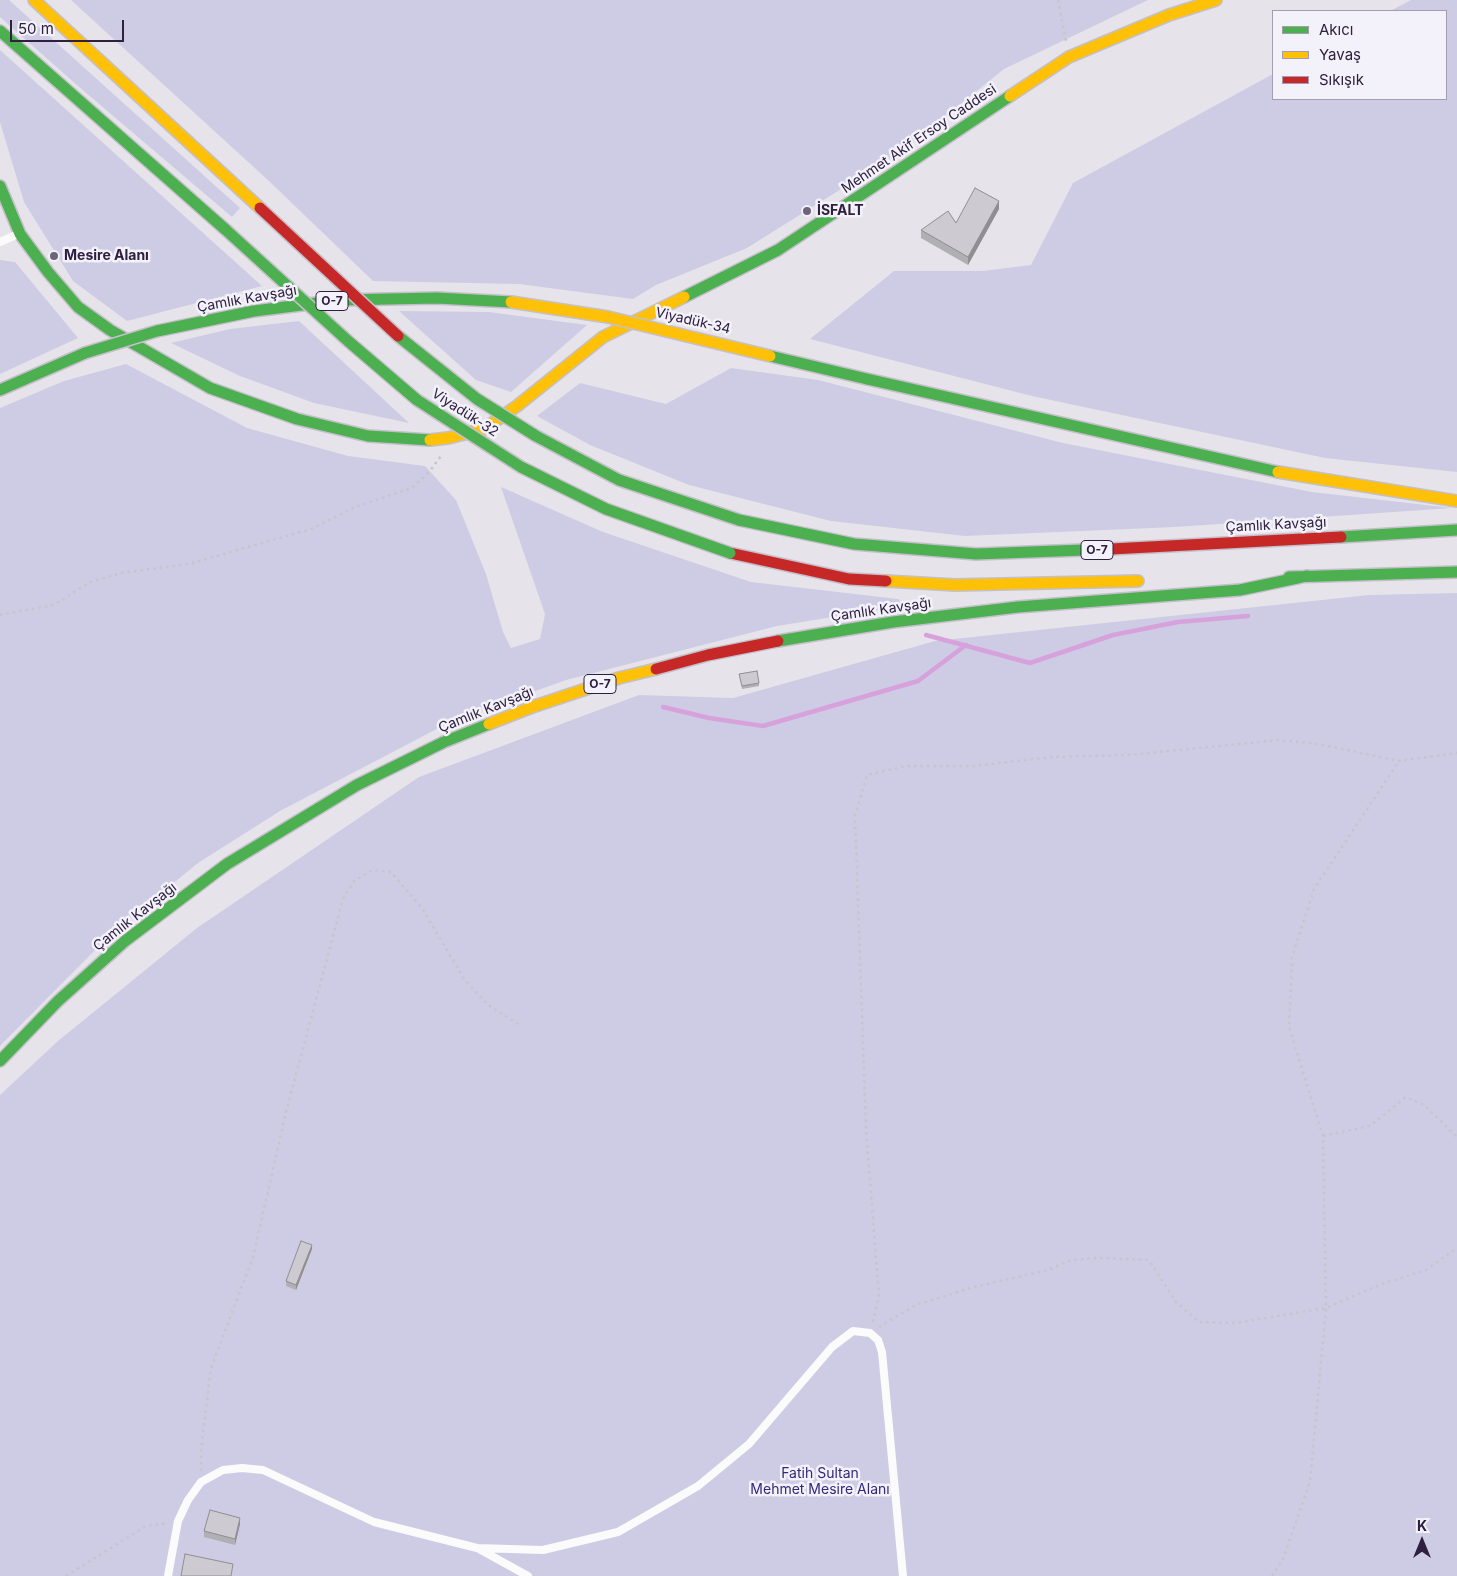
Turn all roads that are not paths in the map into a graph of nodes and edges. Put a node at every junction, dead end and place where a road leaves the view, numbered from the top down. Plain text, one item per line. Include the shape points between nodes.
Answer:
1 (34, 0) edge
2 (1216, 0) edge
3 (0, 31) edge
4 (0, 186) edge
5 (20, 234) junction
6 (0, 242) edge
7 (511, 302) joint
8 (0, 390) edge
9 (1457, 500) edge
10 (740, 520) joint
11 (1457, 530) edge
12 (730, 553) joint
13 (1457, 572) edge
14 (1307, 576) junction
15 (1240, 578) dead end
16 (1154, 580) dead end
17 (0, 1061) edge
18 (477, 1548) junction
19 (168, 1576) edge
20 (528, 1576) edge
21 (904, 1576) edge

1 - 10 main road, Viyadük-32 / O-7, bridge via 407,345 478,399 536,436 619,480
2 - 5 main road, Mehmet Akif Ersoy Caddesi via 1170,15 1069,57 778,250 603,336 484,429 448,438 368,436 297,419 210,388 110,330 78,307
3 - 12 main road, Viyadük-32 / O-7, bridge via 417,400 521,467 606,509
4 - 5 main road, Mehmet Akif Ersoy Caddesi
5 - 6 lane
7 - 8 main road, Çamlık Kavşağı / O-7, bridge via 437,298 341,300 254,311 157,331 85,353
7 - 9 main road, Viyadük-34 / O-7, bridge via 608,317 1302,478
10 - 11 main road, Çamlık Kavşağı / O-7 via 854,544 976,554
12 - 16 main road, Çamlık Kavşağı / O-7 via 858,579 955,585
13 - 14 main road, O-7
14 - 15 main road, O-7
14 - 17 main road, Çamlık Kavşağı / O-7 via 1240,590 1018,607 893,622 790,639 708,655 619,678 535,706 444,742 357,785 227,864 125,941 58,1001
18 - 19 lane via 374,1522 264,1470 242,1468 222,1470 201,1482 188,1500 178,1521
18 - 20 lane
18 - 21 lane via 543,1550 618,1532 698,1486 749,1444 832,1346 853,1331 870,1333 878,1340 882,1352

